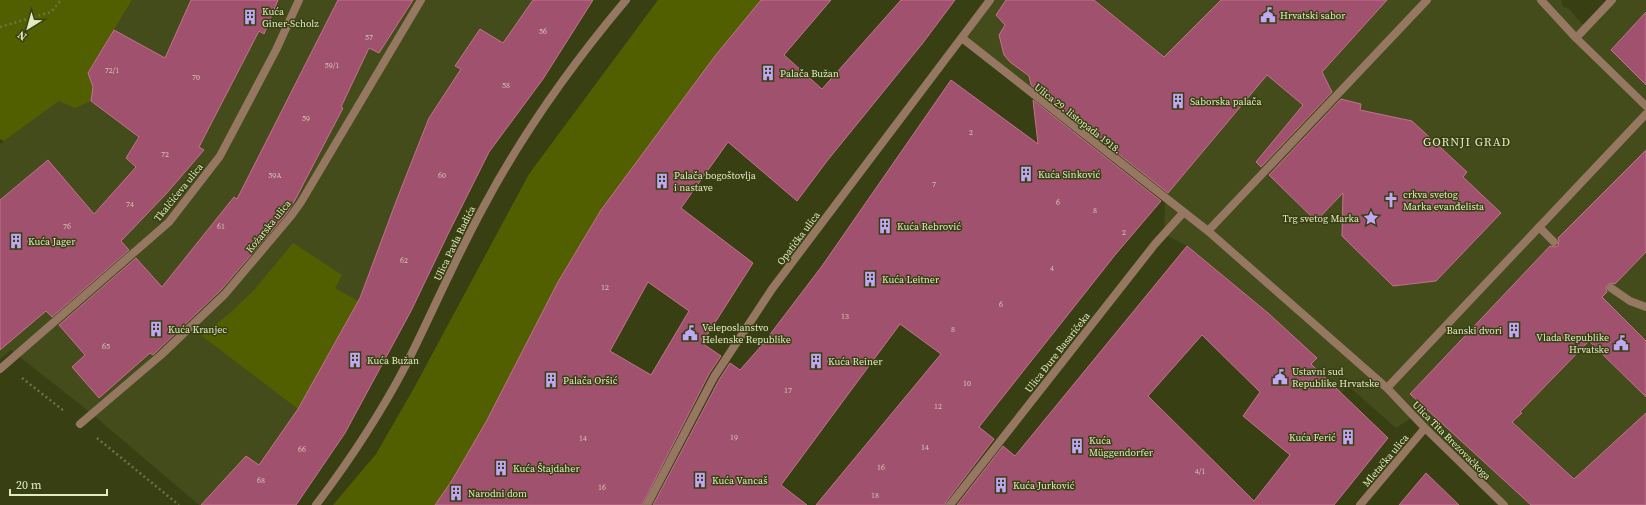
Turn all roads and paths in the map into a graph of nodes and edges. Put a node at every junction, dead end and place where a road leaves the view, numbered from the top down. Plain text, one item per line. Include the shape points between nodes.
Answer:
1 (61, 0) edge
2 (300, 0) edge
3 (421, 0) edge
4 (626, 0) edge
5 (990, 0) edge
6 (1427, 0) edge
7 (1541, 0) edge
8 (1612, 0) edge
9 (0, 26) edge
10 (962, 38) junction
11 (1576, 38) junction
12 (1646, 106) edge
13 (1646, 114) edge
14 (1182, 213) junction
15 (1538, 227) junction
16 (1208, 231) junction
17 (1554, 242) dead end
18 (1611, 288) dead end
19 (1646, 306) edge
20 (0, 369) edge
21 (1387, 388) junction
22 (80, 424) dead end
23 (1425, 428) junction
24 (316, 505) edge
25 (647, 505) edge
26 (950, 505) edge
27 (1360, 505) edge
28 (1504, 505) edge

1 - 9 path via 51,12
2 - 20 street, Tkalčićeva ulica via 220,156 169,222
3 - 22 street, Kožarska ulica via 291,216 225,294 161,355
4 - 24 street, Ulica Pavla Radića via 554,94 502,173 386,402
5 - 10 street, Opatička ulica
6 - 16 street
7 - 11 street
8 - 11 street
10 - 14 street, Ulica 29. listopada 1918.
10 - 25 street, Opatička ulica via 749,322 714,377
11 - 12 street
13 - 15 street
14 - 16 street
14 - 26 street, Ulica Đure Basaričeka
15 - 17 street
15 - 21 street
16 - 21 street
18 - 19 street via 1630,301
21 - 23 street, Ulica Tita Brezovačkoga
23 - 27 street, Mletačka ulica
23 - 28 street, Ulica Tita Brezovačkoga

